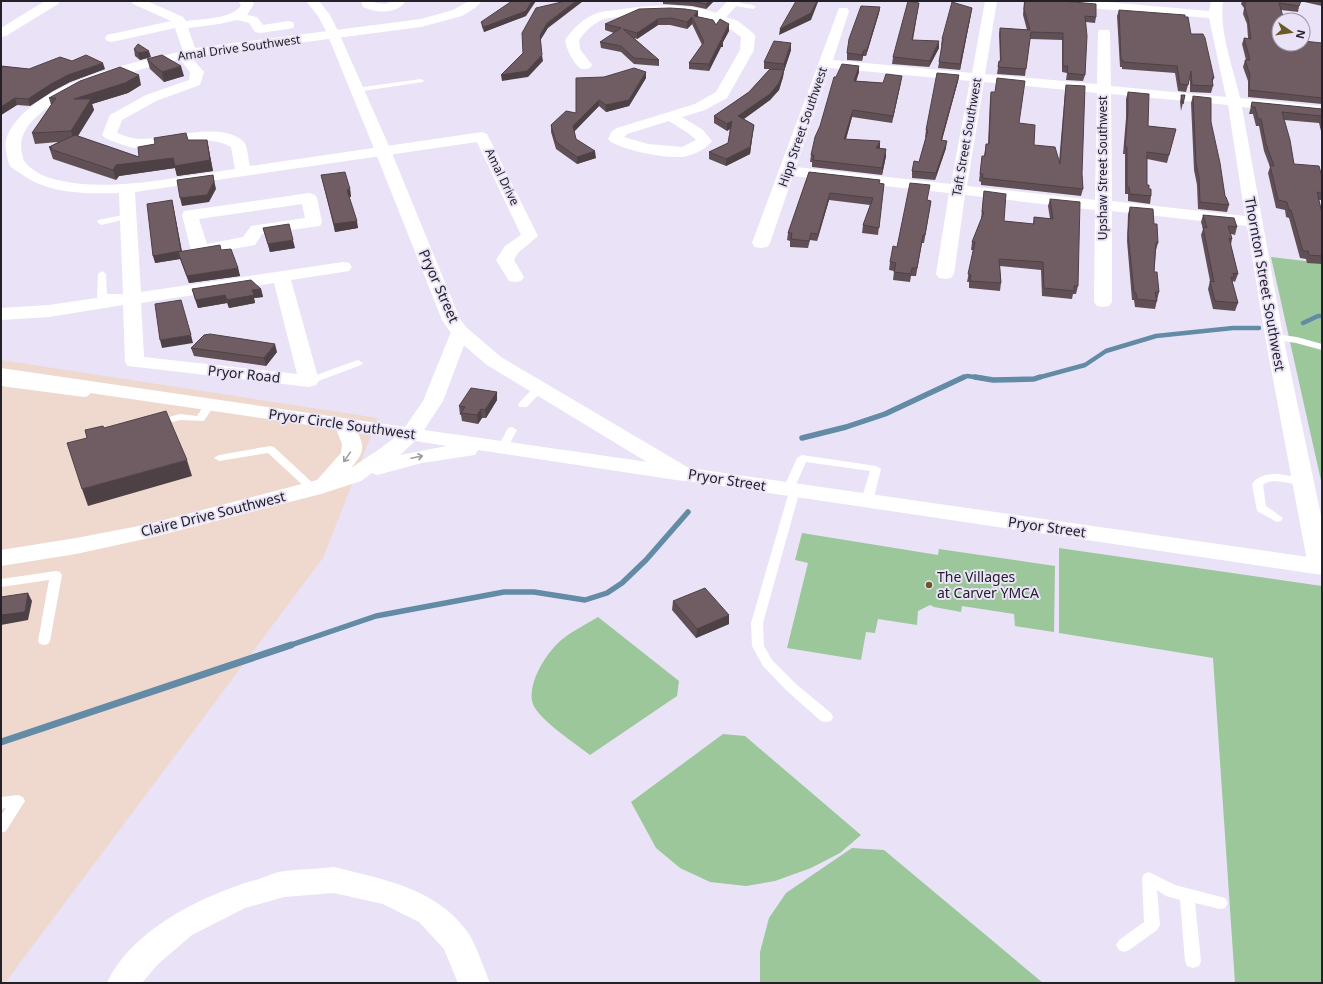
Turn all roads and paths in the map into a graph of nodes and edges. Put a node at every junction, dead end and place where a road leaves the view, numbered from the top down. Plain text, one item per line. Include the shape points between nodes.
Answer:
1 (54, 1) edge
2 (137, 1) edge
3 (244, 1) edge
4 (312, 1) edge
5 (367, 1) edge
6 (400, 1) edge
7 (476, 1) edge
8 (991, 1) edge
9 (1053, 1) edge
10 (1217, 1) edge
11 (734, 3) edge
12 (754, 7) dead end
13 (843, 11) dead end
14 (1215, 15) junction
15 (237, 16) junction
16 (718, 18) junction
17 (303, 23) dead end
18 (181, 24) junction
19 (1, 33) edge
20 (1104, 33) dead end
21 (333, 34) junction
22 (112, 38) dead end
23 (186, 54) junction
24 (119, 57) dead end
25 (825, 63) junction
26 (585, 65) dead end
27 (136, 66) junction
28 (978, 77) junction
29 (421, 81) dead end
30 (1103, 89) junction
31 (356, 90) junction
32 (1234, 101) junction
33 (1322, 110) edge
34 (672, 116) junction
35 (168, 126) dead end
36 (146, 129) dead end
37 (17, 133) junction
38 (1, 134) edge
39 (214, 135) junction
40 (123, 140) junction
41 (383, 152) junction
42 (788, 171) junction
43 (127, 188) junction
44 (251, 189) junction
45 (958, 190) junction
46 (1103, 206) junction
47 (128, 216) junction
48 (101, 222) dead end
49 (1254, 222) junction
50 (257, 230) junction
51 (761, 243) dead end
52 (343, 267) dead end
53 (102, 274) dead end
54 (945, 274) dead end
55 (281, 276) junction
56 (515, 277) dead end
57 (132, 296) junction
58 (1103, 302) dead end
59 (1, 314) edge
60 (460, 332) junction
61 (1274, 337) junction
62 (1322, 347) edge
63 (358, 363) dead end
64 (1, 374) edge
65 (309, 381) junction
66 (1, 383) edge
67 (91, 387) junction
68 (539, 388) junction
69 (210, 404) junction
70 (523, 405) dead end
71 (173, 419) dead end
72 (344, 425) junction
73 (411, 434) junction
74 (508, 439) junction
75 (219, 458) dead end
76 (683, 474) junction
77 (353, 476) junction
78 (1303, 481) junction
79 (319, 487) junction
80 (792, 490) junction
81 (867, 501) junction
82 (1277, 518) dead end
83 (1, 558) edge
84 (1321, 566) edge
85 (1, 583) edge
86 (44, 641) dead end
87 (826, 717) dead end
88 (1, 803) edge
89 (1, 826) edge
90 (1187, 895) junction
91 (1220, 903) dead end
92 (1124, 944) dead end
93 (1193, 961) dead end
94 (123, 983) edge
95 (474, 983) edge

1 - 19 street
2 - 18 street via 172,16
3 - 15 street via 248,7
4 - 21 street, Pryor Street via 324,15
5 - 6 street via 370,6 384,8 394,6
7 - 21 street, Amal Drive Southwest via 463,10 421,23
8 - 28 street, Taft Street Southwest
9 - 14 street
10 - 14 street, Thornton Street Southwest
11 - 12 lane
11 - 16 street
13 - 25 street, Hipp Street Southwest
14 - 32 street, Thornton Street Southwest
15 - 17 street via 253,20 260,29
15 - 18 street
16 - 26 street via 709,14 670,10 636,10 600,16 581,28 572,40 573,49
16 - 34 street via 733,24 748,36 747,50 722,95 700,107
18 - 22 street
18 - 23 street
20 - 30 street, Upshaw Street Southwest
21 - 23 street, Amal Drive Southwest
21 - 31 street, Pryor Street
23 - 27 street, Amal Drive Southwest
23 - 40 street via 196,72 195,82 151,98 115,118 108,135
24 - 27 street
25 - 28 street
25 - 42 street, Hipp Street Southwest
27 - 37 street, Amal Drive Southwest via 72,88 29,116
28 - 30 street
28 - 45 street, Taft Street Southwest
29 - 31 lane
30 - 32 street
30 - 46 street, Upshaw Street Southwest
31 - 41 street, Pryor Street
32 - 33 street
32 - 49 street, Thornton Street Southwest
34 - 34 street via 622,131 617,134 616,139 631,146 683,152 700,146 704,141 697,132
35 - 39 street via 206,122
36 - 40 street
37 - 38 street
37 - 43 street, Amal Drive Southwest via 13,147 17,164 33,176 62,186
39 - 40 street via 140,144
39 - 44 street via 238,145
41 - 44 street, Amal Drive Southwest
41 - 56 street, Amal Drive via 482,137 530,236 511,250 505,260
41 - 60 street, Pryor Street via 451,320
42 - 45 street
42 - 51 street, Hipp Street Southwest
43 - 44 street, Amal Drive Southwest
43 - 47 street, Pryor Road
44 - 50 street via 251,214
44 - 50 street via 309,198 314,222
44 - 50 street via 190,215 200,250 248,241
45 - 46 street
45 - 54 street, Taft Street Southwest
46 - 49 street
46 - 58 street, Upshaw Street Southwest
47 - 48 lane
47 - 57 street, Pryor Road
49 - 61 street, Thornton Street Southwest
52 - 55 street
53 - 57 lane via 102,297
55 - 57 street
55 - 65 street
57 - 59 street via 50,311
57 - 65 street, Pryor Road via 135,362
60 - 68 street, Pryor Street via 494,361
60 - 73 street, Claire Drive Southwest via 433,401
61 - 62 lane
61 - 78 street, Thornton Street Southwest
63 - 65 lane
64 - 67 street, Pryor Circle Southwest
66 - 67 lane via 84,394
67 - 69 street, Pryor Circle Southwest
68 - 70 lane
68 - 76 street, Pryor Street
69 - 71 lane via 200,419
69 - 72 street, Pryor Circle Southwest
72 - 73 street, Pryor Circle Southwest
72 -> 79 street via 353,444 351,454
73 - 74 street, Pryor Circle Southwest
73 - 77 street, Claire Drive Southwest via 389,453
74 - 76 street, Pryor Circle Southwest
77 -> 74 street via 401,460
75 - 79 lane via 270,449
76 - 80 street, Pryor Street
77 - 79 street, Claire Drive Southwest
78 - 82 lane via 1268,477 1261,479 1257,484 1261,508
78 - 84 street, Thornton Street Southwest
79 - 83 street, Claire Drive Southwest via 149,531
80 - 81 street, Pryor Street
80 - 81 lane via 802,458 876,469
80 - 87 lane via 757,623 758,646 767,662
81 - 84 street, Pryor Street
85 - 86 lane via 56,575
88 - 89 lane via 18,801
90 - 91 lane
90 - 92 lane via 1171,891 1149,878 1152,925
90 - 93 lane
94 - 95 street via 147,954 181,926 237,898 284,884 334,880 389,893 430,912 456,940

